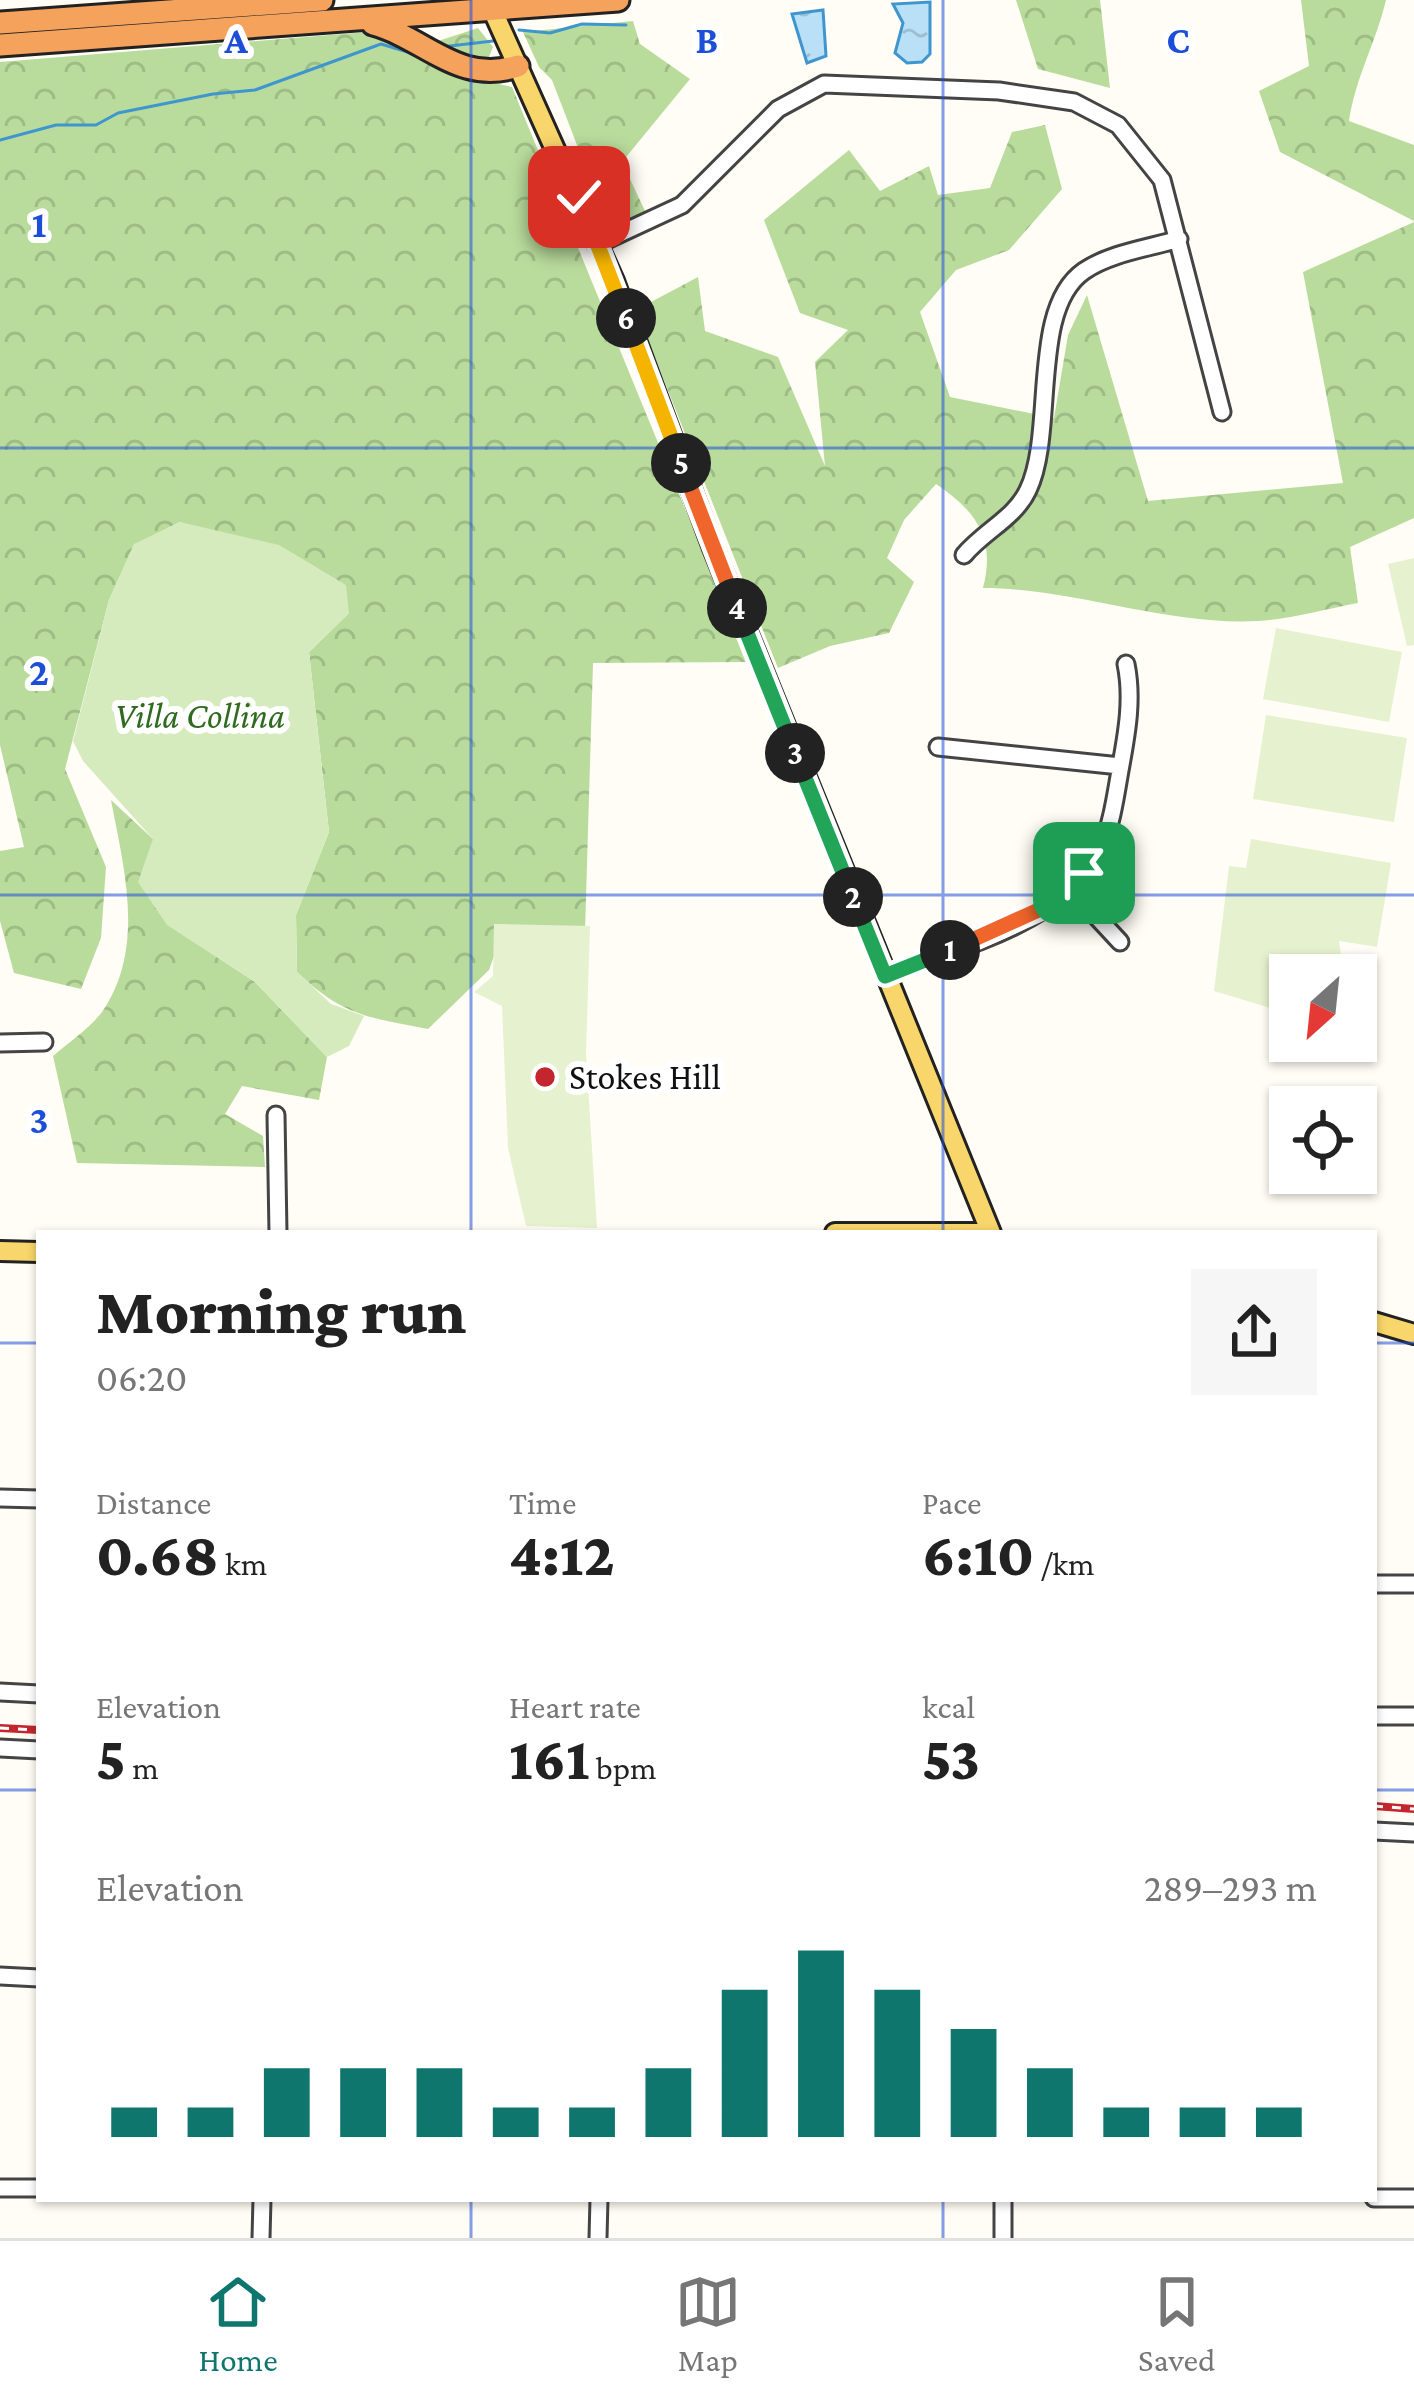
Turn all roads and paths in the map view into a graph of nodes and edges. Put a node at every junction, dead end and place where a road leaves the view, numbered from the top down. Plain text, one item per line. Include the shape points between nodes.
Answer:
1 (322, 0) edge
2 (618, 0) edge
3 (490, 5) edge
4 (361, 21) junction
5 (0, 23) edge
6 (0, 45) edge
7 (518, 65) junction
8 (1179, 239) junction
9 (598, 244) junction
10 (1222, 412) dead end
11 (964, 555) dead end
12 (1126, 664) dead end
13 (938, 747) dead end
14 (1120, 766) junction
15 (1069, 887) junction
16 (1120, 942) dead end
17 (885, 976) junction
18 (44, 1042) dead end
19 (0, 1043) edge
20 (276, 1115) dead end
21 (278, 1230) edge
22 (988, 1230) edge
23 (0, 1251) edge
24 (36, 1252) edge
25 (1377, 1323) edge
26 (1414, 1334) edge
27 (0, 1498) edge
28 (36, 1499) edge
29 (1377, 1584) edge
30 (1414, 1584) edge
31 (0, 1692) edge
32 (36, 1694) edge
33 (1377, 1716) edge
34 (1414, 1716) edge
35 (0, 1748) edge
36 (36, 1750) edge
37 (1377, 1831) edge
38 (1414, 1833) edge
39 (0, 1976) edge
40 (36, 1978) edge
41 (0, 2188) edge
42 (36, 2188) edge
43 (1377, 2198) edge
44 (1414, 2198) edge
45 (262, 2202) edge
46 (598, 2202) edge
47 (1003, 2202) edge
48 (261, 2238) edge
49 (598, 2238) edge
50 (1003, 2238) edge

1 - 5 highway
2 - 3 highway
3 - 4 highway
3 - 7 main road
4 - 6 highway
4 - 7 highway via 406,34 464,70
7 - 9 main road
8 - 9 street via 1153,164 1118,125 1089,108 999,91 842,82 793,98 682,205
8 - 10 street
8 - 11 street via 1092,266 1067,288 1028,490
9 - 17 main road
12 - 14 street
13 - 14 street
14 - 15 street via 1101,849
15 - 16 street
15 - 17 street via 1026,918
17 - 22 main road
18 - 19 street
20 - 21 street
23 - 24 main road
25 - 26 main road
27 - 28 street
29 - 30 street
31 - 32 street
33 - 34 street
35 - 36 street
37 - 38 street
39 - 40 street
41 - 42 street
43 - 44 street
45 - 48 street
46 - 49 street
47 - 50 street

